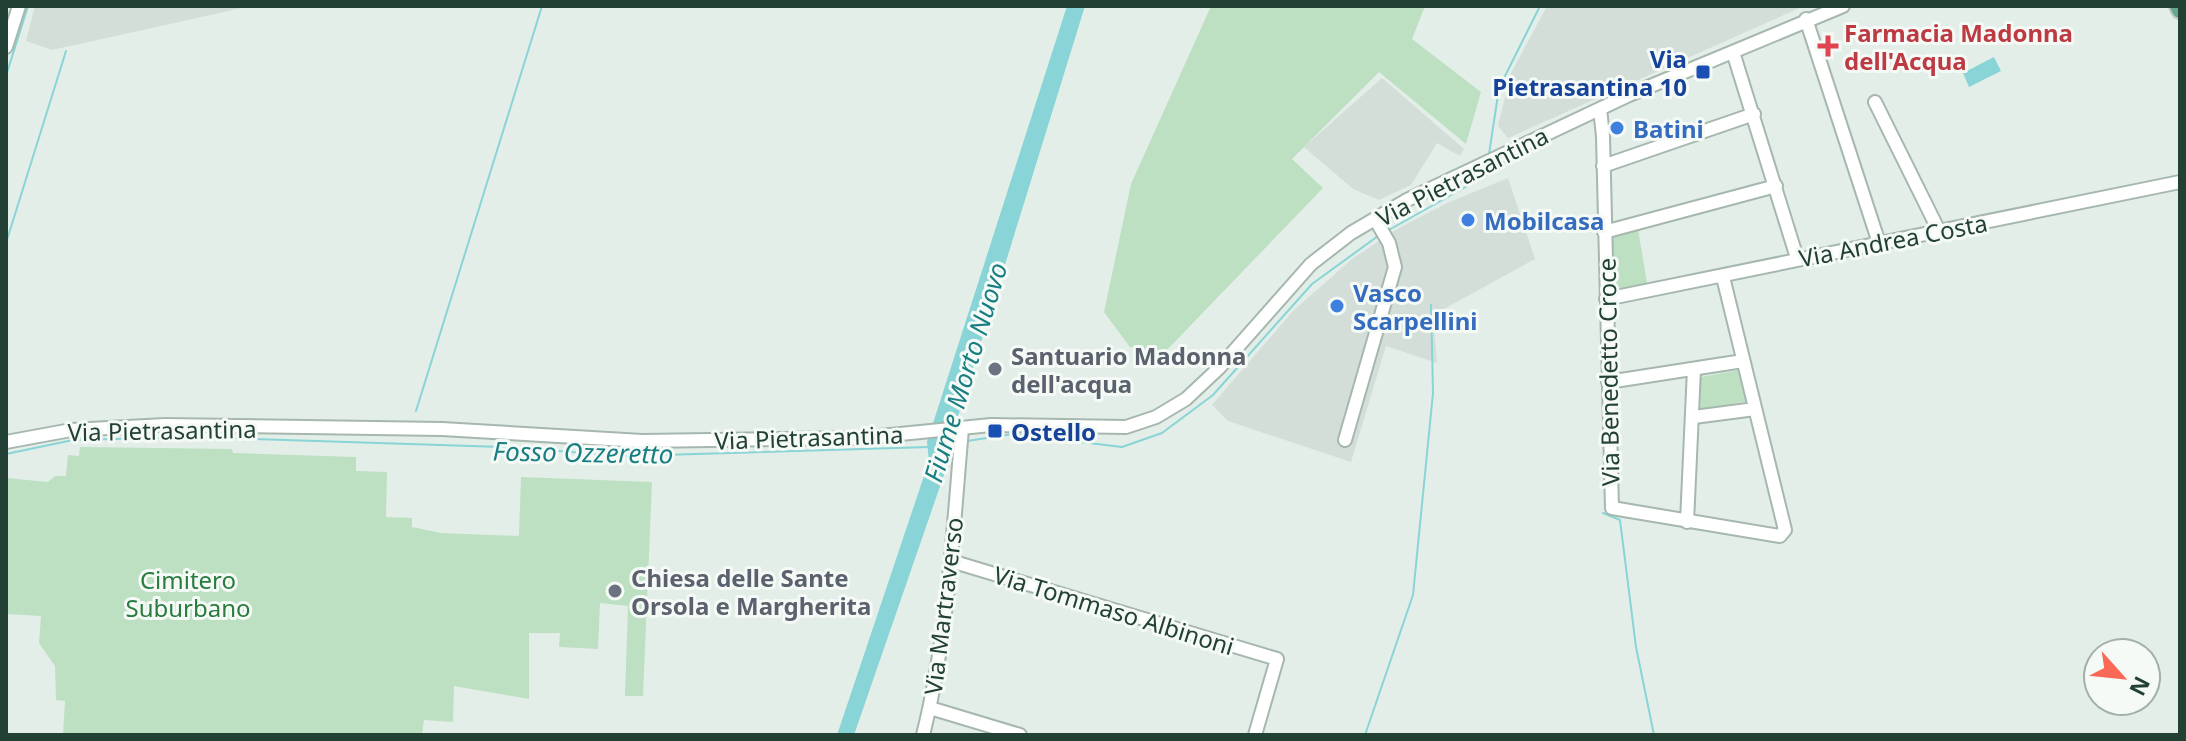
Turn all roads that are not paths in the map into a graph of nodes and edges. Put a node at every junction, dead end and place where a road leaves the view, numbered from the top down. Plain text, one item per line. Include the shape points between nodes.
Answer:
1 (19, 6) edge
2 (1843, 6) edge
3 (1806, 19) junction
4 (6, 47) edge
5 (1733, 52) junction
6 (1875, 102) dead end
7 (1600, 109) junction
8 (1754, 114) junction
9 (1603, 166) junction
10 (2180, 182) edge
11 (1776, 186) junction
12 (1375, 219) junction
13 (1939, 231) junction
14 (1604, 232) junction
15 (1879, 243) junction
16 (1797, 258) junction
17 (1723, 277) junction
18 (1606, 299) junction
19 (1743, 361) junction
20 (1694, 369) junction
21 (1608, 382) junction
22 (1755, 409) junction
23 (1694, 417) junction
24 (961, 435) junction
25 (1345, 440) dead end
26 (6, 442) edge
27 (1687, 522) junction
28 (951, 561) junction
29 (930, 708) junction
30 (923, 735) edge
31 (1020, 735) edge
32 (1255, 735) edge

1 - 4 street
2 - 3 street, Via Pietrasantina
3 - 5 street, Via Pietrasantina
3 - 15 street
5 - 7 street, Via Pietrasantina
5 - 8 street
6 - 13 street
7 - 9 street, Via Benedetto Croce
7 - 12 street, Via Pietrasantina via 1481,162
8 - 9 street
8 - 11 street
9 - 14 street, Via Benedetto Croce
10 - 13 street, Via Andrea Costa
11 - 14 street
11 - 16 street
12 - 24 street, Via Pietrasantina via 1311,264 1207,380 1163,414 1102,430 1022,424
12 - 25 street via 1395,267
13 - 15 street, Via Andrea Costa
14 - 18 street, Via Benedetto Croce
15 - 16 street, Via Andrea Costa
16 - 17 street, Via Andrea Costa
17 - 18 street, Via Andrea Costa
17 - 19 street
18 - 21 street, Via Benedetto Croce
19 - 20 street
19 - 22 street
20 - 21 street
20 - 23 street
21 - 27 street, Via Benedetto Croce via 1612,508
22 - 23 street
22 - 27 street, Via Benedetto Croce via 1783,535
23 - 27 street
24 - 26 street, Via Pietrasantina via 633,441 442,429 165,425 71,430
24 - 28 street, Via Martraverso
28 - 29 street, Via Martraverso
28 - 32 street, Via Tommaso Albinoni via 1277,659
29 - 30 street, Via Martraverso
29 - 31 street

